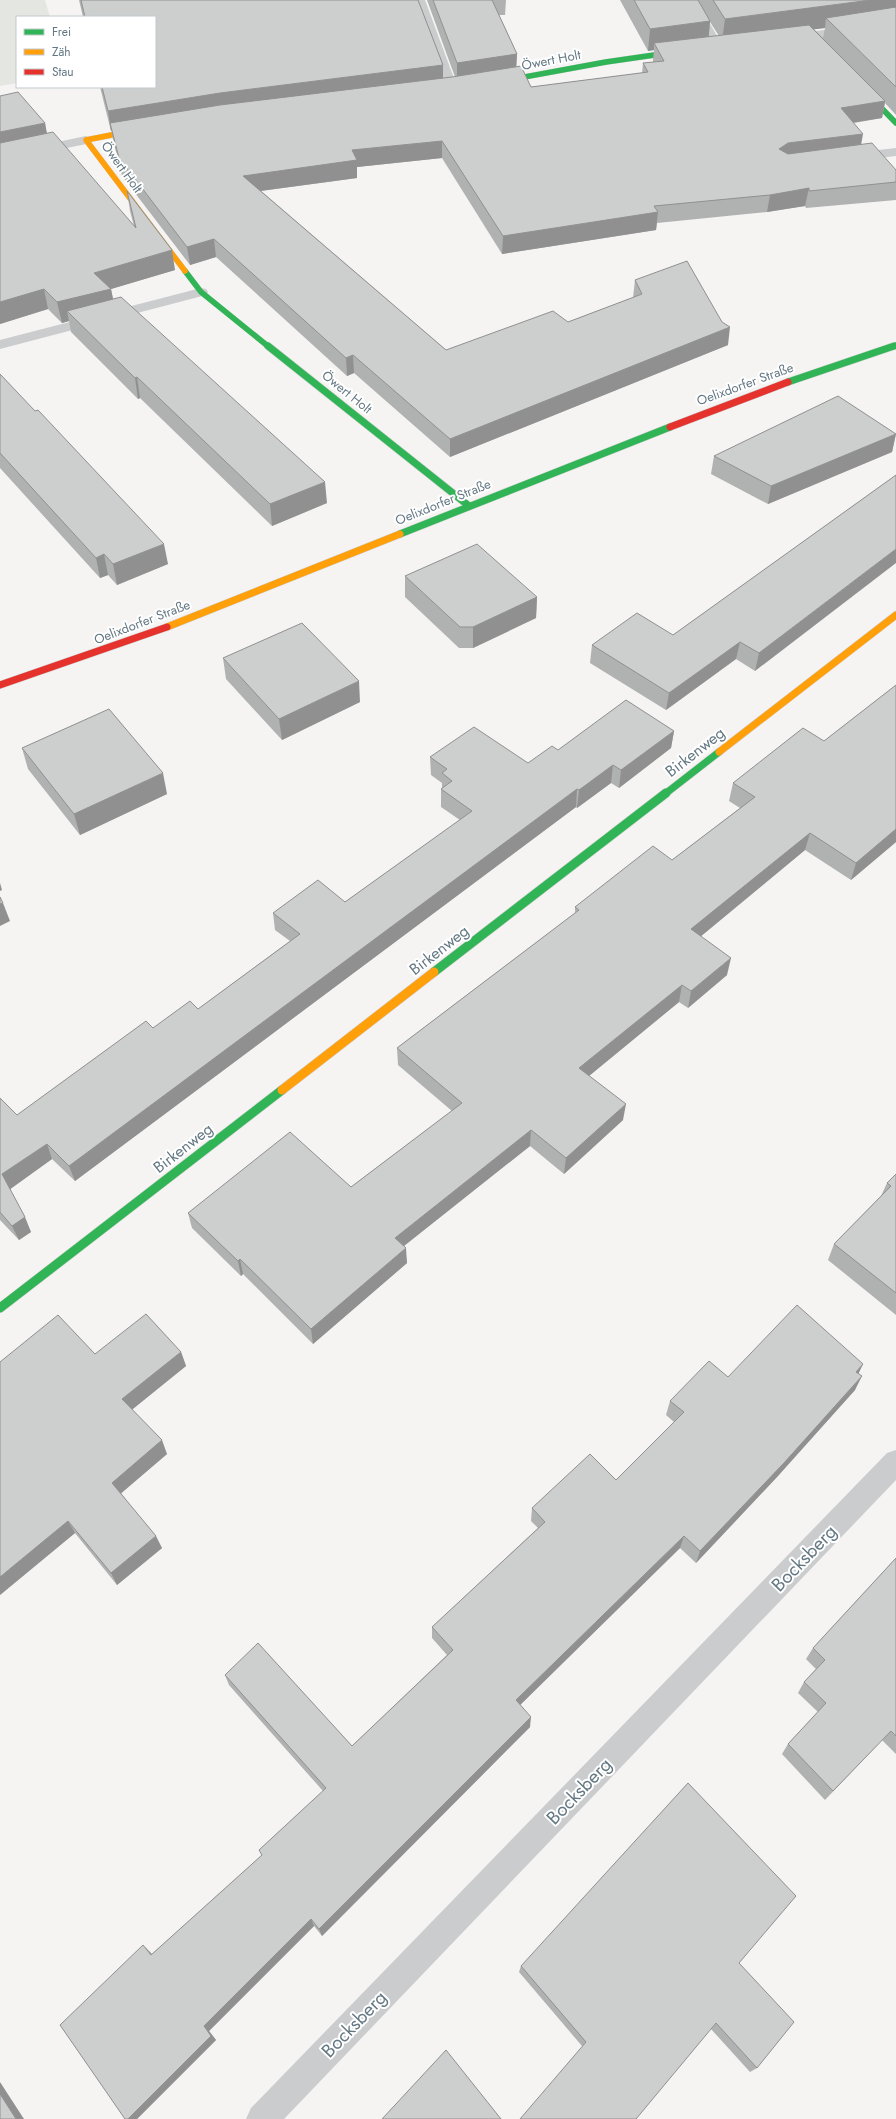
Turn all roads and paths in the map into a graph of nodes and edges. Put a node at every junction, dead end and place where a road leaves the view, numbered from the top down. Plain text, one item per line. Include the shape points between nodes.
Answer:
1 (419, 0) edge
2 (690, 0) edge
3 (896, 23) edge
4 (806, 36) joint
5 (717, 46) edge
6 (821, 46) edge
7 (695, 49) edge
8 (853, 79) edge
9 (488, 84) edge
10 (452, 89) edge
11 (896, 123) edge
12 (148, 128) edge
13 (86, 140) junction
14 (896, 152) edge
15 (0, 158) edge
16 (838, 159) edge
17 (201, 292) junction
18 (0, 345) edge
19 (896, 345) edge
20 (469, 506) junction
21 (896, 615) edge
22 (0, 685) edge
23 (0, 1308) edge
24 (896, 1462) edge
25 (262, 2119) edge

1 - 10 street
2 - 5 street
3 - 4 street
4 - 6 street
7 - 9 street, Öwert Holt via 606,62
8 - 11 street
12 - 13 street, Öwert Holt
13 - 15 street
13 - 17 street, Öwert Holt
14 - 16 street
17 - 18 street
17 - 20 street, Öwert Holt
19 - 20 street, Oelixdorfer Straße via 760,391
20 - 22 street, Oelixdorfer Straße via 104,651
21 - 23 street, Birkenweg
24 - 25 street, Bocksberg

